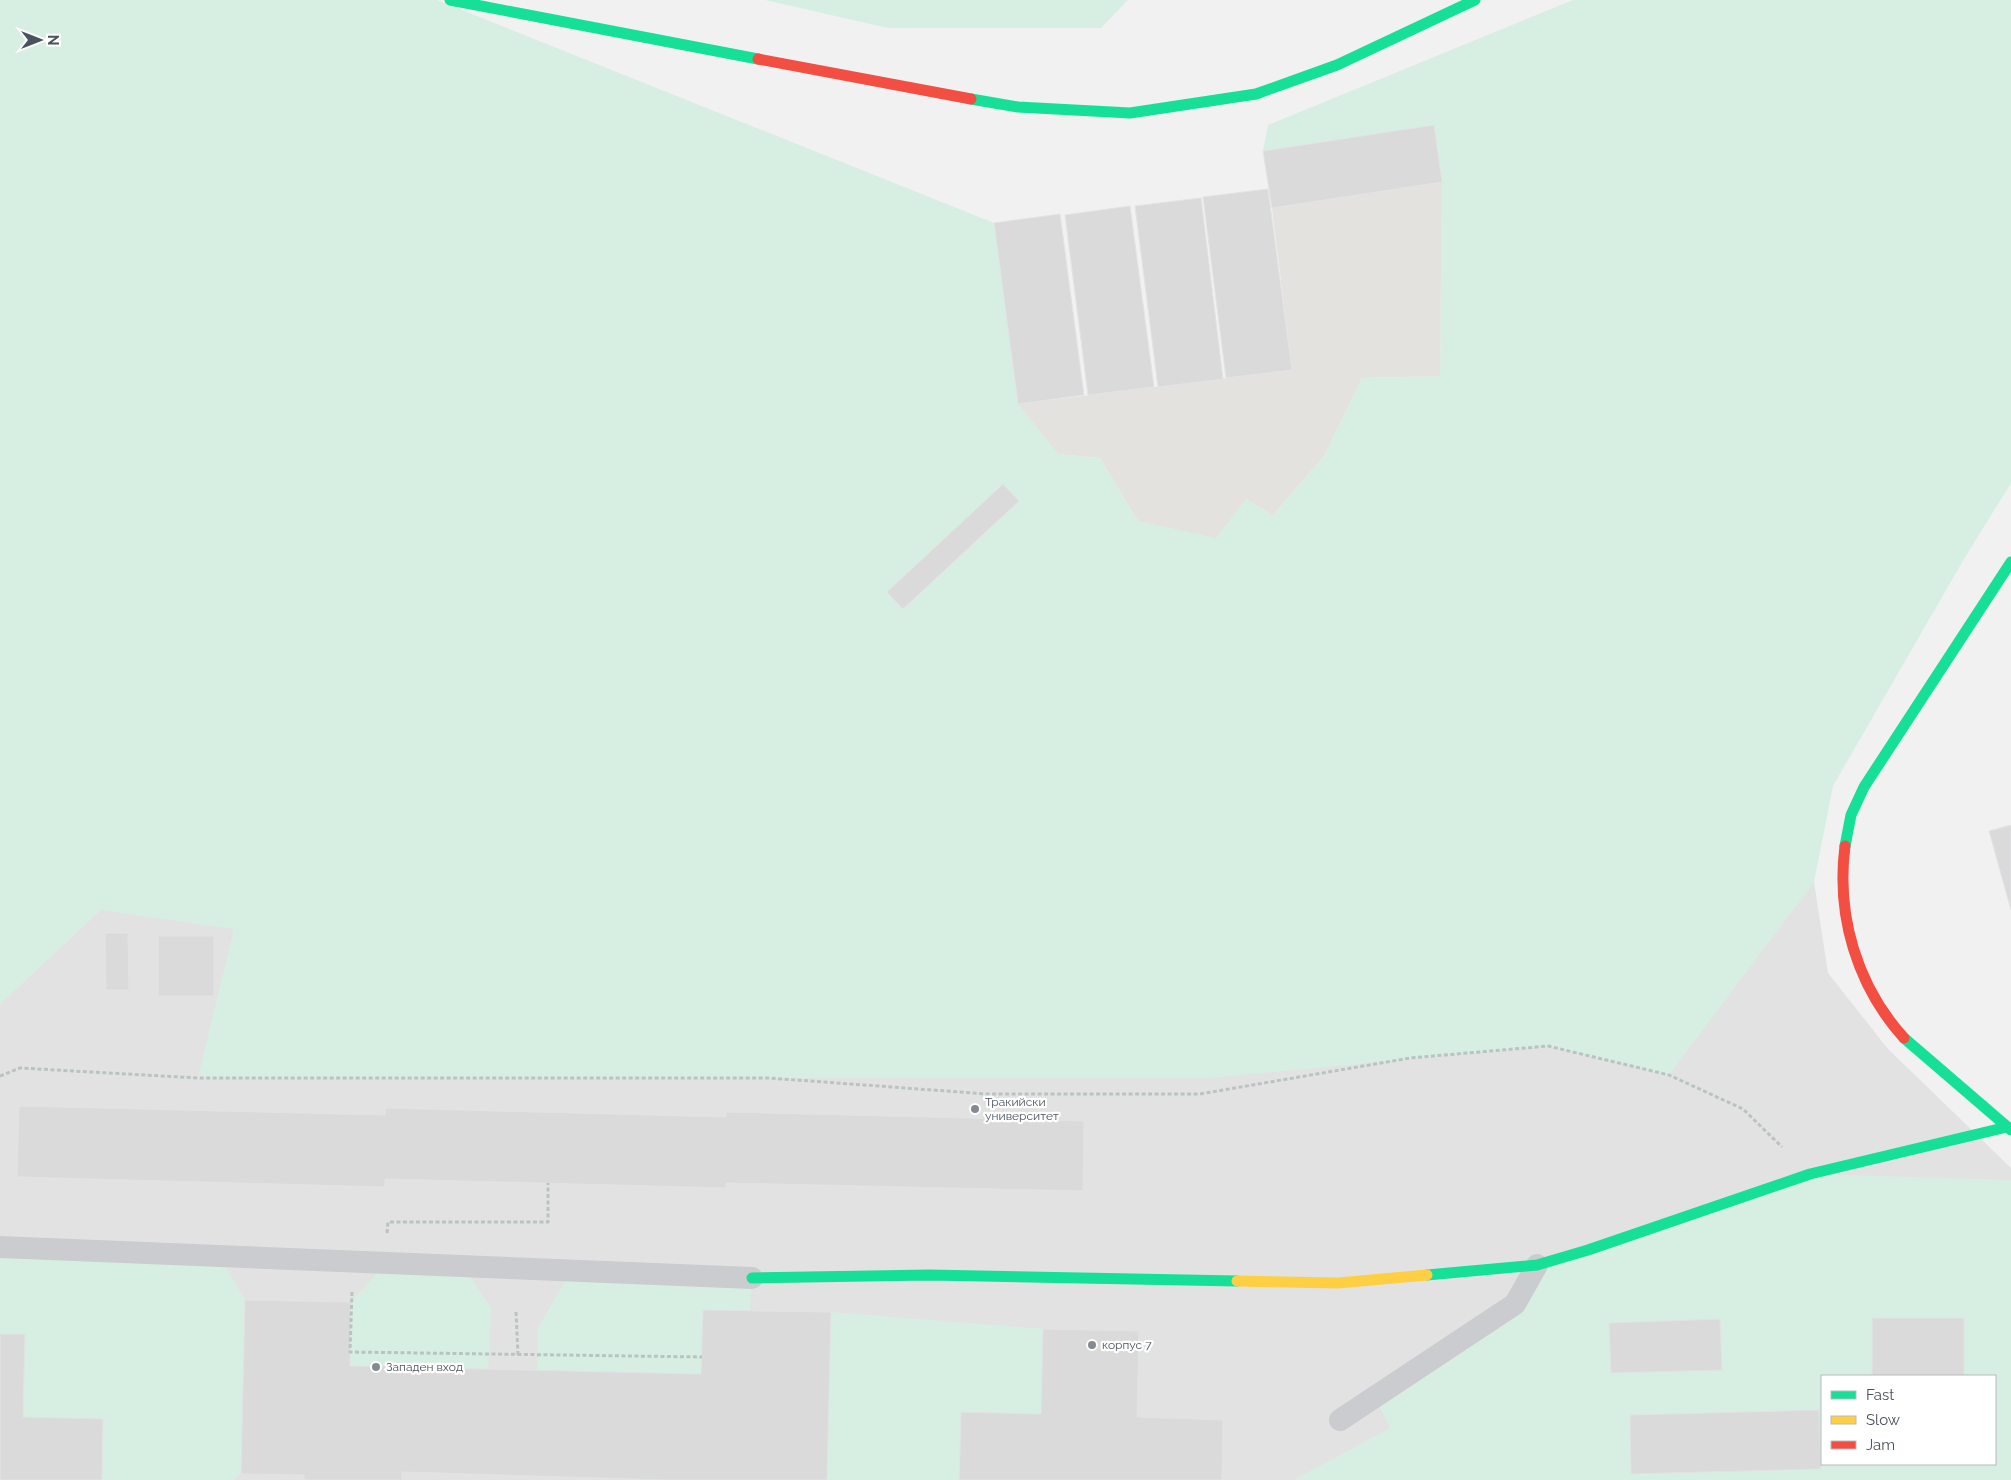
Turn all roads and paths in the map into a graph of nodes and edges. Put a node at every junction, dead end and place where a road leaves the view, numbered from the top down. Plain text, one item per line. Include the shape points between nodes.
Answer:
1 (450, 0) edge
2 (1475, 0) edge
3 (2011, 562) edge
4 (0, 1076) edge
5 (2010, 1128) edge
6 (1810, 1174) junction
7 (548, 1184) dead end
8 (0, 1247) edge
9 (354, 1262) junction
10 (386, 1263) junction
11 (1536, 1265) junction
12 (752, 1278) joint
13 (516, 1312) dead end
14 (518, 1354) junction
15 (702, 1357) dead end
16 (1340, 1420) dead end

1 - 2 street via 1018,107 1130,113 1256,94 1337,65
3 - 5 street via 1864,787 1850,817 1844,858 1844,901 1850,938 1861,974 1881,1012 1908,1043
4 - 6 path via 20,1068 198,1078 769,1078 987,1094 1200,1094 1410,1058 1548,1046 1669,1075 1743,1109
5 - 6 street
6 - 11 street
7 - 10 path via 548,1222 388,1222
8 - 9 lane
9 - 10 lane
9 - 14 path via 350,1352
10 - 12 lane
11 - 12 street via 1338,1283 929,1275
11 - 16 lane via 1515,1304
13 - 14 path
14 - 15 path

